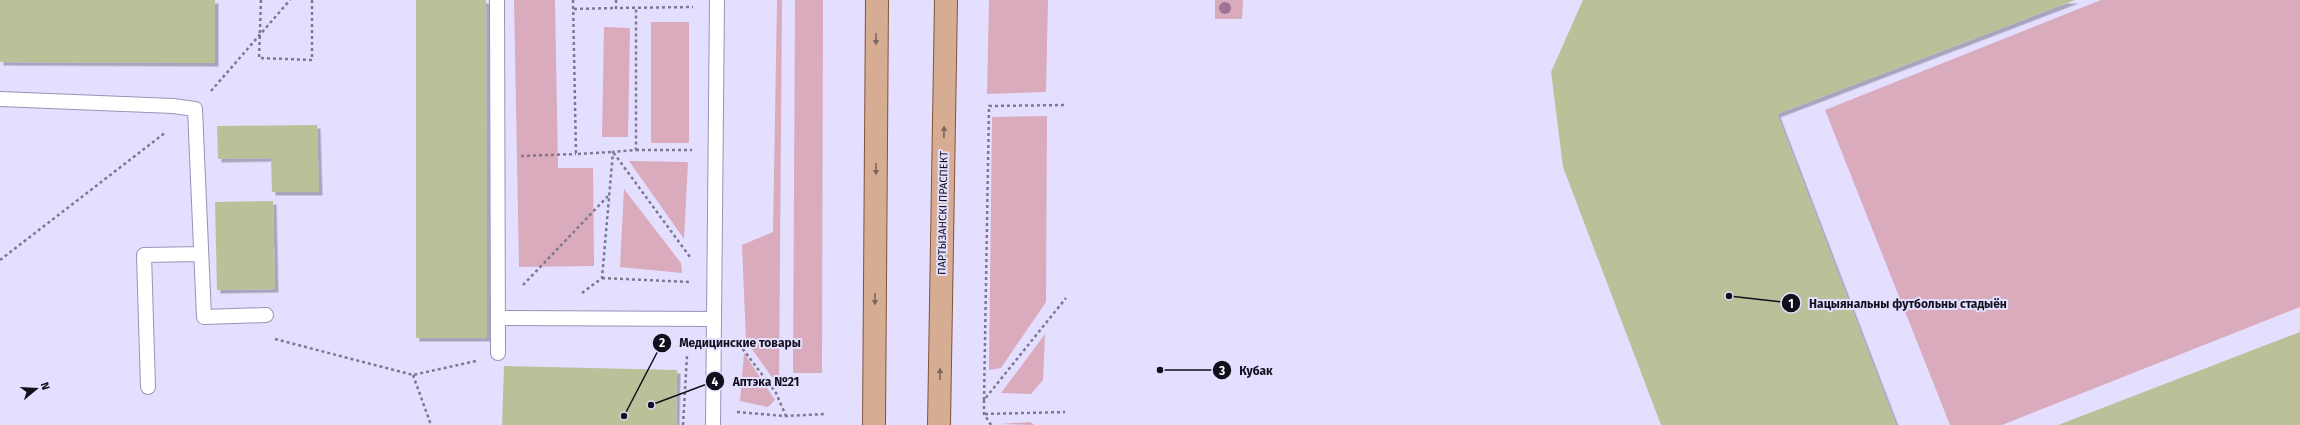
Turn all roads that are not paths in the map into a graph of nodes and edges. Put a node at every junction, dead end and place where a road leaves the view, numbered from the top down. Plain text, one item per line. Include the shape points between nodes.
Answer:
1 (497, 0) edge
2 (717, 0) edge
3 (877, 0) edge
4 (946, 0) edge
5 (0, 99) edge
6 (201, 254) junction
7 (266, 315) dead end
8 (498, 315) junction
9 (714, 315) junction
10 (498, 353) dead end
11 (148, 387) dead end
12 (713, 425) edge
13 (874, 425) edge
14 (939, 425) edge

1 - 8 lane
2 - 9 lane
3 -> 13 main road
14 -> 4 main road, ПАРТЫЗАНСКІ ПРАСПЕКТ
5 - 6 lane via 195,108
6 - 7 lane via 204,317
6 - 11 lane via 144,255
8 - 9 lane
8 - 10 lane
9 - 12 lane

